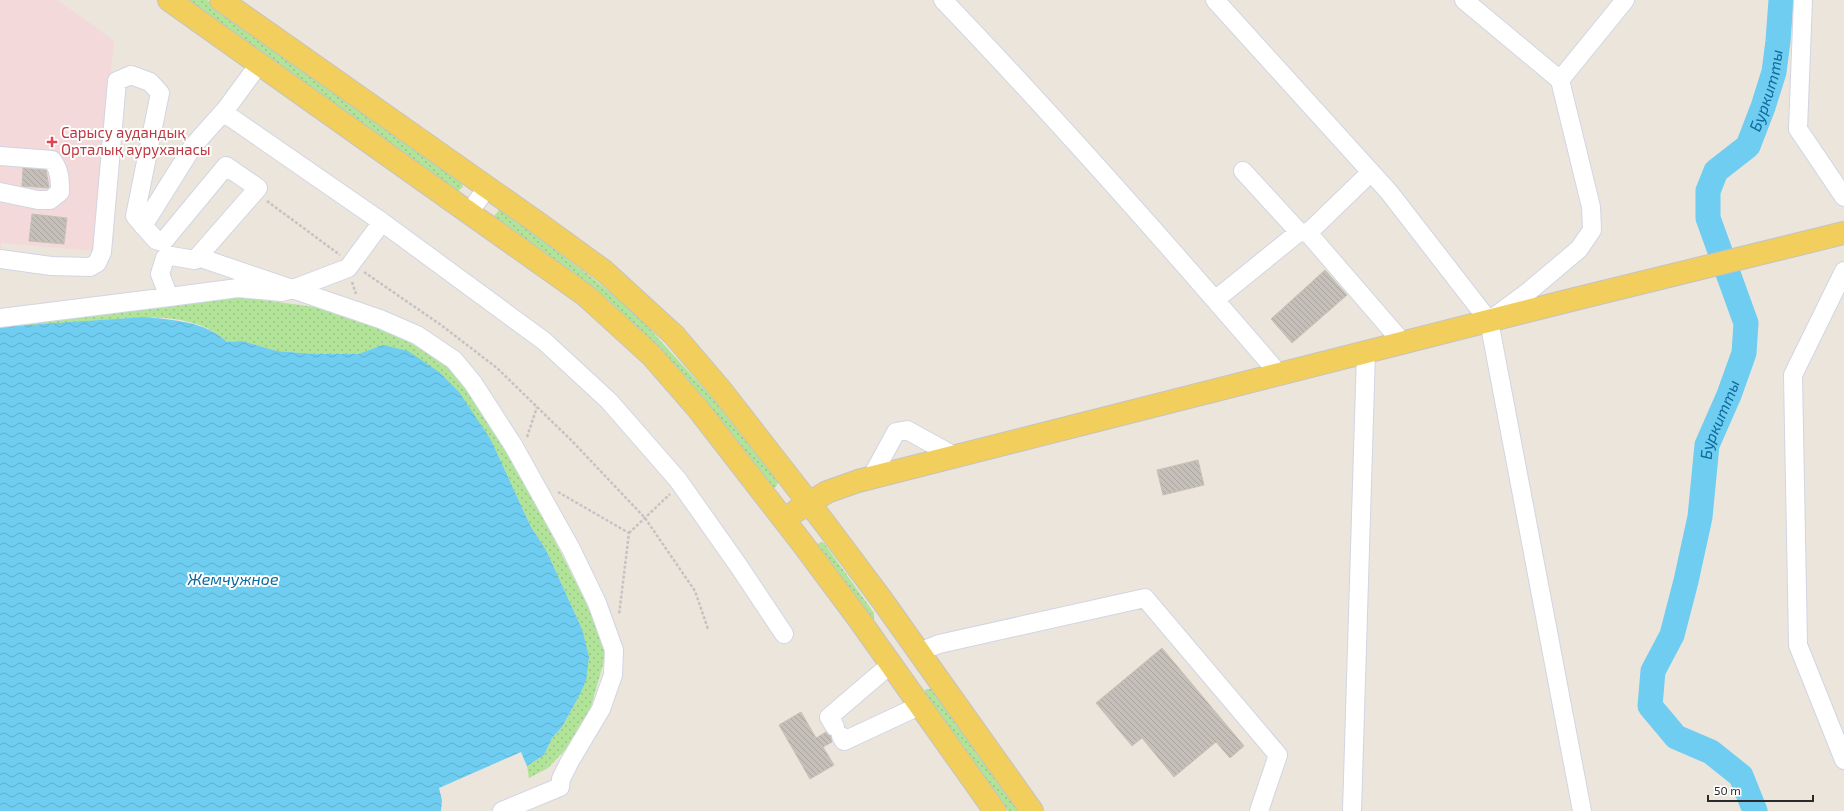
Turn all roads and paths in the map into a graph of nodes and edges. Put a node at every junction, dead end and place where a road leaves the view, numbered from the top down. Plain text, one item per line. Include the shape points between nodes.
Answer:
1 (169, 0) edge
2 (221, 0) edge
3 (943, 0) edge
4 (1215, 0) edge
5 (1464, 0) edge
6 (1625, 0) edge
7 (1803, 0) edge
8 (259, 64) junction
9 (1560, 80) junction
10 (223, 112) junction
11 (0, 156) edge
12 (1243, 171) dead end
13 (1371, 172) junction
14 (488, 188) junction
15 (0, 192) edge
16 (254, 192) junction
17 (1844, 197) edge
18 (470, 212) junction
19 (382, 222) junction
20 (143, 226) junction
21 (1303, 232) junction
22 (1844, 233) edge
23 (198, 257) junction
24 (0, 259) edge
25 (350, 265) junction
26 (1844, 271) edge
27 (293, 289) junction
28 (169, 297) junction
29 (1215, 300) junction
30 (362, 312) junction
31 (0, 318) edge
32 (1489, 321) junction
33 (1403, 343) junction
34 (1366, 352) junction
35 (1279, 374) junction
36 (537, 407) junction
37 (956, 457) junction
38 (520, 458) junction
39 (871, 478) junction
40 (681, 484) junction
41 (557, 492) dead end
42 (808, 503) junction
43 (645, 518) junction
44 (784, 520) junction
45 (630, 533) junction
46 (619, 617) dead end
47 (708, 629) dead end
48 (784, 634) dead end
49 (918, 652) junction
50 (892, 667) junction
51 (919, 706) junction
52 (1844, 760) edge
53 (502, 811) edge
54 (995, 811) edge
55 (1032, 811) edge
56 (1259, 811) edge
57 (1352, 811) edge
58 (1582, 811) edge

1 - 8 main road
2 - 14 main road
3 - 29 street via 1008,68
4 - 13 street
5 - 9 street
6 - 9 street
7 - 17 street via 1798,129
8 - 10 street
8 - 18 main road
9 - 32 street via 1591,207 1592,230 1579,249
10 - 19 street
10 - 20 street via 193,146
11 - 15 street via 52,160 60,176 60,192 50,200 38,200
12 - 21 street
13 - 21 street
13 - 32 street
14 - 18 street
14 - 42 main road via 604,272 674,335 721,390
16 - 20 street via 258,188 226,166 163,242 156,240
16 - 23 street
16 - 25 path
18 - 44 main road via 585,295 652,356 698,409
19 - 25 street
19 - 40 street via 544,341 609,401
20 - 24 street via 134,216 160,93 150,82 131,75 117,81 102,252 97,263 90,267 51,266
21 - 29 street
21 - 33 street
22 - 32 main road
23 - 27 street
23 - 28 street via 195,260 171,256 165,258 160,274
25 - 27 street
25 - 30 path
25 - 36 path via 441,325 497,368
26 - 52 street via 1793,375 1798,645
27 - 28 street via 282,292 238,288
27 - 30 street
28 - 31 street
29 - 35 street
30 - 38 street via 417,335 454,360 473,383
32 - 33 main road
32 - 58 street
33 - 34 main road
34 - 35 main road
34 - 57 street
35 - 37 main road
36 - 38 path
36 - 43 path
37 - 39 main road
37 - 39 street via 907,430 896,432
38 - 53 street via 571,549 593,596 614,650 614,664 613,675 601,708 570,761 560,786
39 - 42 main road via 827,492
40 - 43 path
40 - 48 street
41 - 45 path
42 - 44 main road
42 - 49 main road
43 - 45 path
43 - 47 path via 695,591
44 - 50 main road
45 - 46 path
49 - 50 main road
49 - 55 main road
49 - 56 street via 939,644 1145,598 1278,755
50 - 51 main road
50 - 51 street via 829,717 844,740
51 - 54 main road

